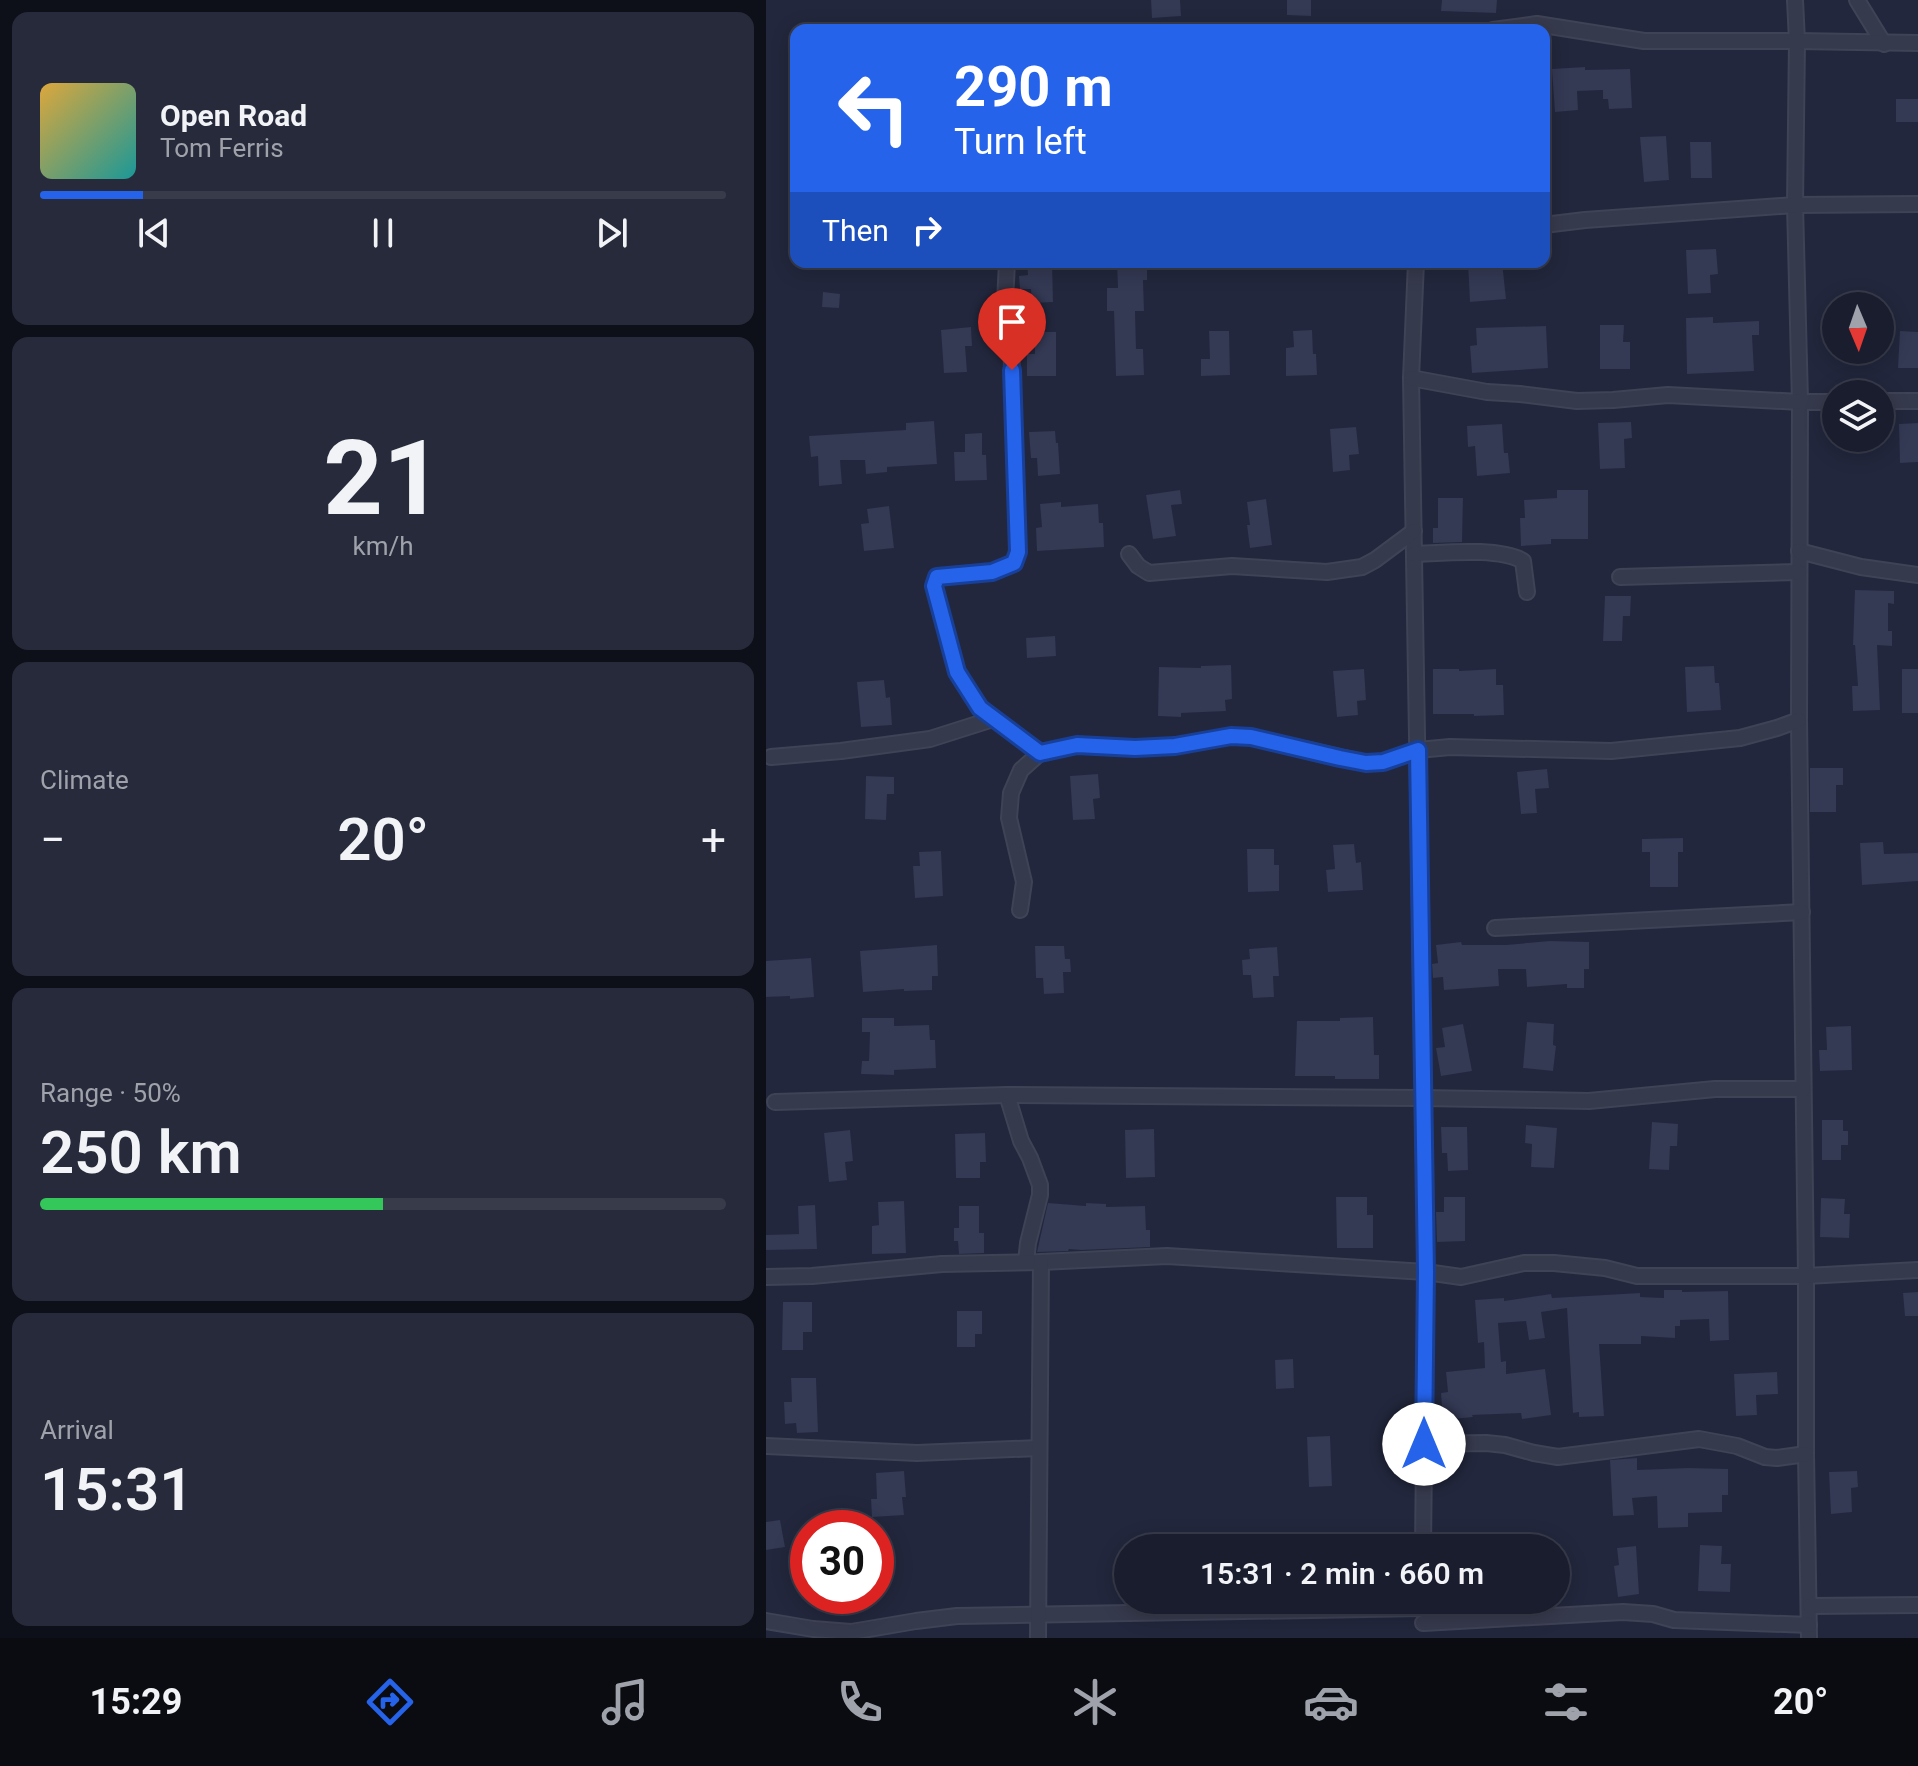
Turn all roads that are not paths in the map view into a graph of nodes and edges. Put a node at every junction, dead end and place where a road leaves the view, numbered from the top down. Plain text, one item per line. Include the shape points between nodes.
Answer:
1 (1795, 0) edge
2 (1857, 0) edge
3 (1550, 26) edge
4 (1797, 41) junction
5 (1918, 43) edge
6 (1884, 44) junction
7 (1918, 204) edge
8 (1795, 205) junction
9 (1550, 224) edge
10 (1007, 268) edge
11 (1416, 268) edge
12 (1411, 378) junction
13 (1894, 401) edge
14 (1918, 401) edge
15 (1800, 402) junction
16 (1822, 402) edge
17 (1414, 531) junction
18 (1799, 551) junction
19 (1129, 554) dead end
20 (1414, 554) junction
21 (1799, 572) junction
22 (1918, 575) edge
23 (1620, 577) dead end
24 (1527, 592) dead end
25 (993, 719) junction
26 (1799, 720) junction
27 (1418, 750) junction
28 (1040, 753) junction
29 (771, 757) dead end
30 (1020, 910) dead end
31 (1802, 912) junction
32 (1495, 928) dead end
33 (1803, 1089) junction
34 (1007, 1095) junction
35 (1422, 1098) junction
36 (775, 1102) dead end
37 (1026, 1262) junction
38 (1041, 1262) junction
39 (1918, 1270) edge
40 (1426, 1272) junction
41 (1806, 1276) junction
42 (766, 1277) edge
43 (1424, 1444) junction
44 (766, 1446) edge
45 (1039, 1448) junction
46 (1806, 1454) junction
47 (1423, 1534) edge
48 (1918, 1605) edge
49 (1810, 1606) junction
50 (1038, 1616) junction
51 (1423, 1617) edge
52 (766, 1621) edge
53 (1809, 1631) edge
54 (1038, 1638) edge

1 - 4 street
2 - 6 street
3 - 4 street via 1644,41
4 - 6 street
4 - 8 street
5 - 6 street
7 - 8 street
8 - 9 street
8 - 15 street
10 - 25 street via 1004,322 1011,339 1018,552 1014,563 992,572 937,577 934,586 957,672
11 - 12 street
12 - 15 street via 1577,401 1668,395
12 - 17 street
13 - 14 street
15 - 16 street
15 - 18 street
17 - 19 street via 1362,567 1327,572 1232,566 1149,573
17 - 20 street
18 - 21 street
18 - 22 street
20 - 24 street via 1512,556 1523,561
20 - 27 street
21 - 23 street
21 - 26 street
25 - 28 street
25 - 29 street via 930,739
26 - 27 street via 1740,738 1611,751
26 - 31 street
27 - 28 street via 1366,763 1231,736 1175,746 1077,745
27 - 35 street
28 - 30 street via 1021,770 1011,793 1009,818 1024,882
31 - 32 street
31 - 33 street
33 - 35 street via 1715,1089 1589,1101
33 - 41 street
34 - 35 street
34 - 36 street
34 - 37 street via 1040,1185
35 - 40 street
37 - 38 street
37 - 42 street
38 - 40 street via 1167,1256
38 - 45 street
39 - 41 street
40 - 41 street via 1461,1277 1524,1263 1554,1263 1637,1276
40 - 43 street
41 - 46 street
43 - 46 street via 1486,1443 1558,1457 1699,1439 1765,1457
43 - 47 street
44 - 45 street via 917,1453
45 - 50 street
46 - 49 street
48 - 49 street
49 - 53 street
50 - 51 street
50 - 52 street via 957,1616 851,1632
50 - 54 street
51 - 53 street via 1623,1612

